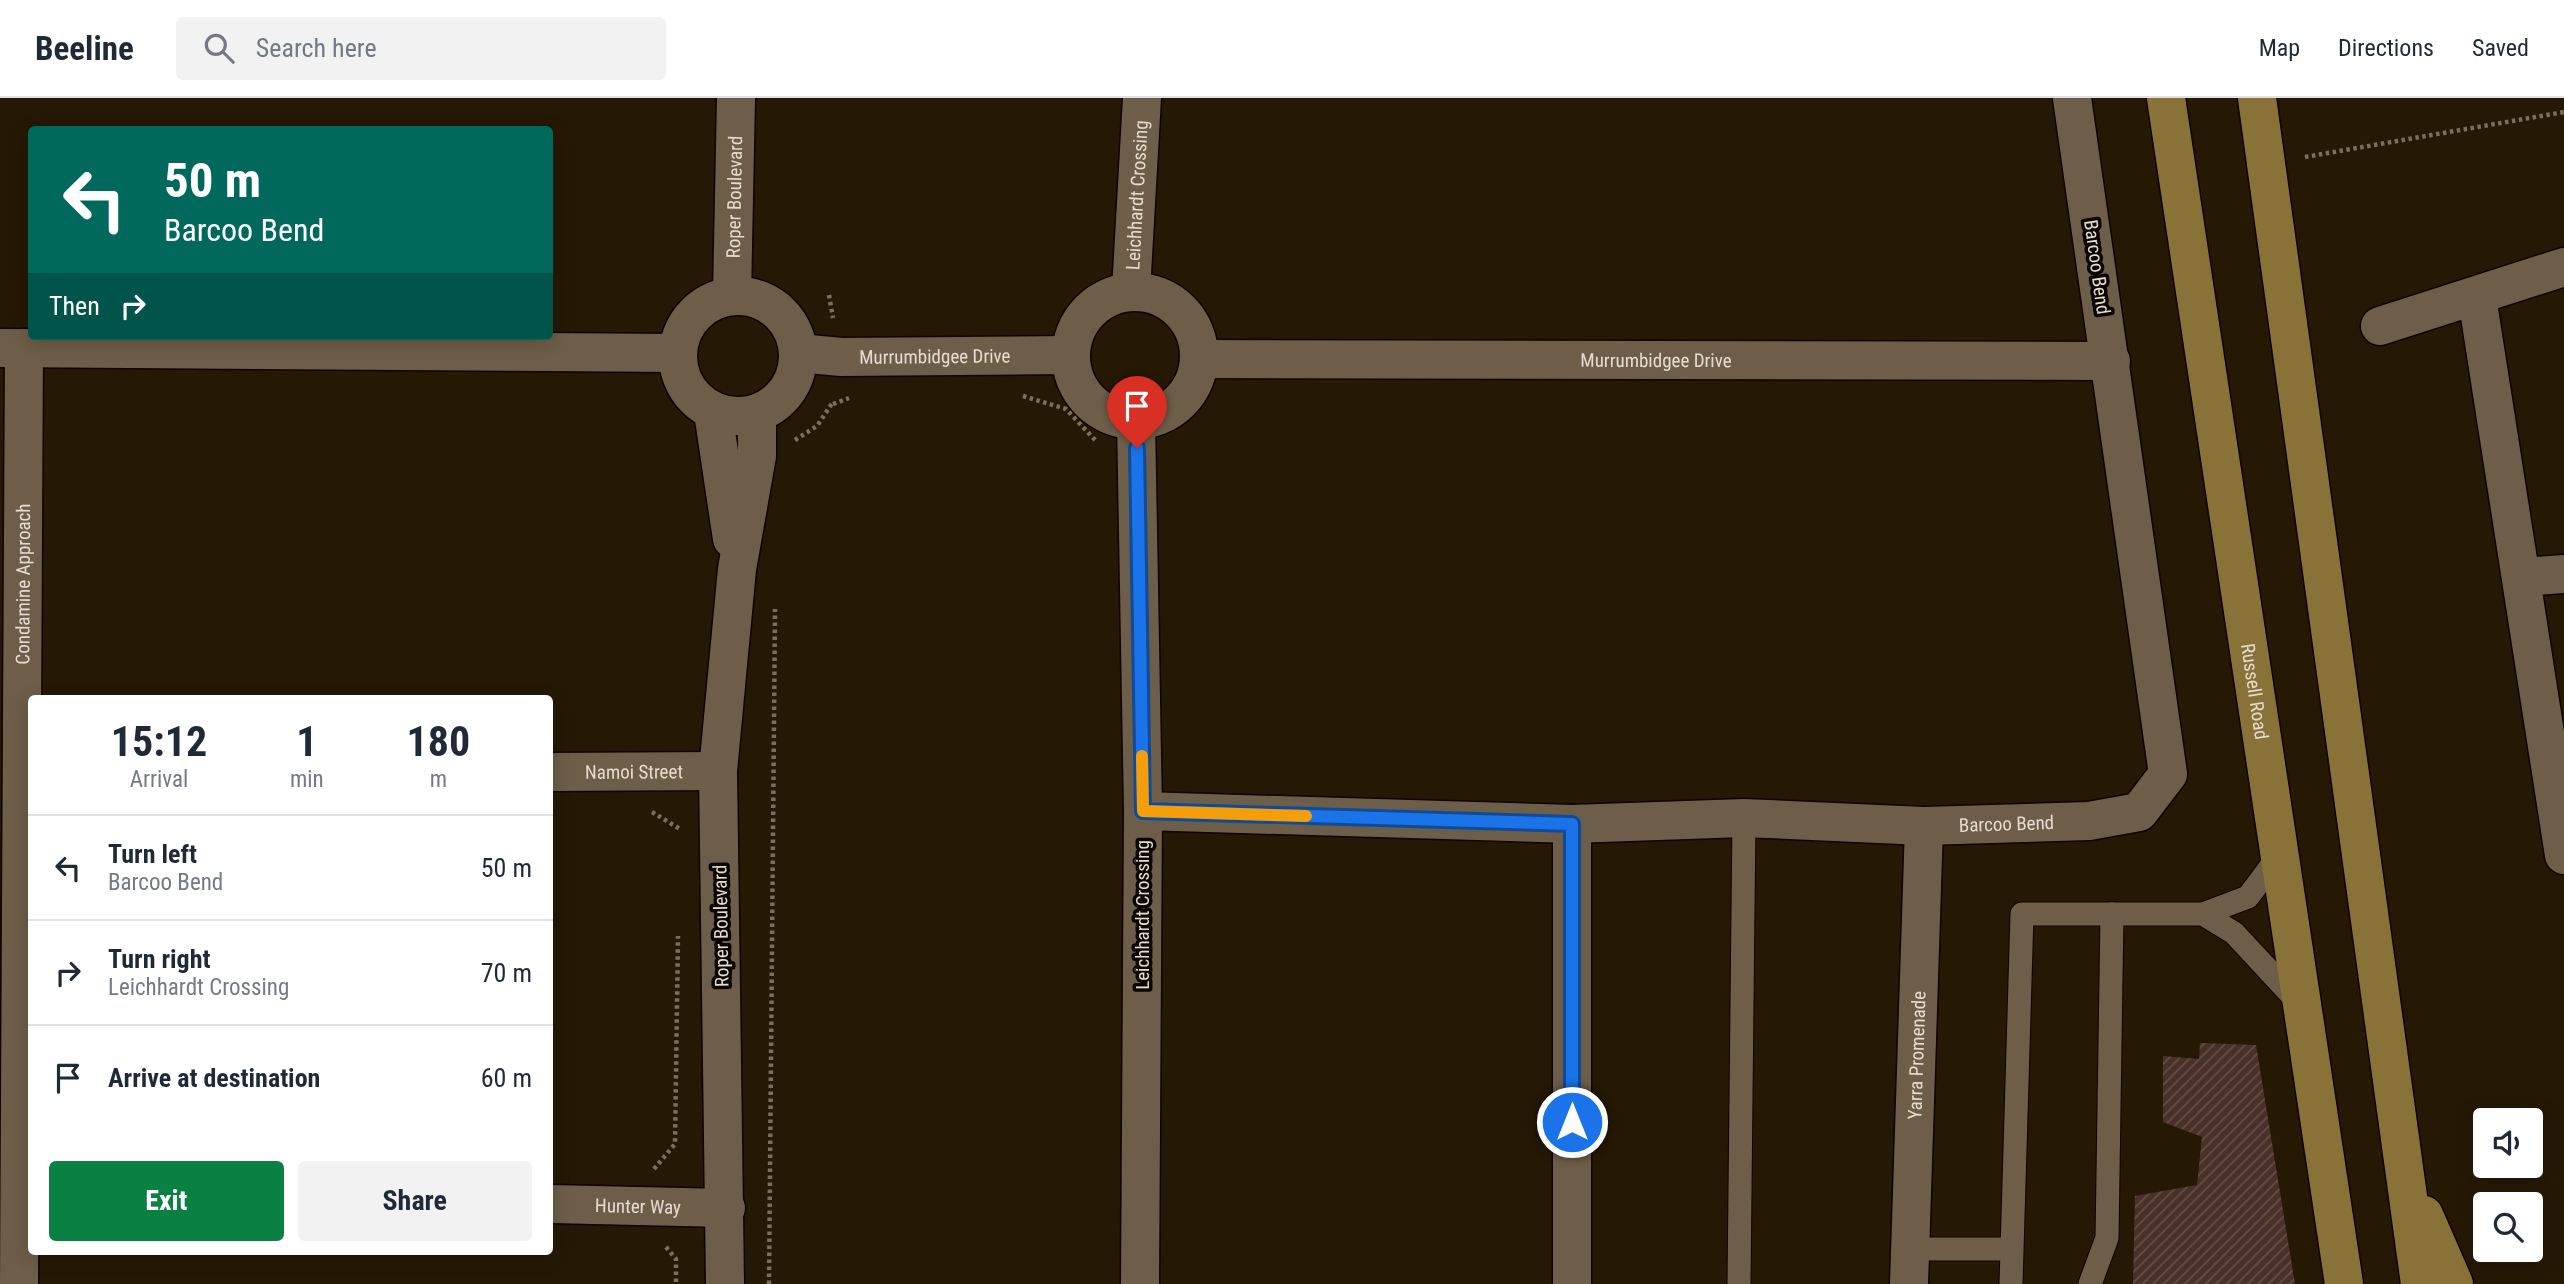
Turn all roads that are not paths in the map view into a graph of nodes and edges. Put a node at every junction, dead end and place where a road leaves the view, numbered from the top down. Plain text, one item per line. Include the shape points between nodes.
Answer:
1 (736, 98) edge
2 (1142, 98) edge
3 (2072, 98) edge
4 (2166, 98) edge
5 (2257, 98) edge
6 (2563, 273) edge
7 (1131, 291) junction
8 (732, 295) junction
9 (2477, 297) junction
10 (2380, 326) dead end
11 (12, 348) edge
12 (677, 353) junction
13 (799, 354) junction
14 (1071, 355) junction
15 (1199, 359) junction
16 (2110, 361) junction
17 (713, 412) junction
18 (757, 414) junction
19 (1136, 420) junction
20 (737, 569) junction
21 (2564, 574) edge
22 (2522, 577) junction
23 (718, 771) junction
24 (553, 772) edge
25 (28, 777) edge
26 (1143, 811) junction
27 (1744, 818) junction
28 (1572, 824) junction
29 (1924, 826) junction
30 (2280, 854) junction
31 (2564, 855) edge
32 (2112, 914) junction
33 (2203, 914) junction
34 (2302, 1006) junction
35 (2398, 1126) junction
36 (26, 1194) edge
37 (553, 1204) edge
38 (726, 1208) junction
39 (2011, 1249) junction
40 (1911, 1266) edge
41 (19, 1284) edge
42 (724, 1284) edge
43 (1140, 1284) edge
44 (1572, 1284) edge
45 (1739, 1284) edge
46 (2011, 1284) edge
47 (2090, 1284) edge
48 (2344, 1284) edge
49 (2420, 1284) edge
50 (2454, 1284) edge

1 - 8 street, Roper Boulevard
2 - 7 street, Leichhardt Crossing
3 - 16 street, Barcoo Bend
4 - 30 main road, Russell Road
5 - 35 main road
6 - 9 street
7 - 14 street via 1096,304 1078,327
7 - 15 street via 1153,293 1172,302 1188,318 1197,338
8 - 12 street via 700,308 688,320
8 - 13 street via 752,296 785,317
9 - 10 street
9 - 22 street
11 - 12 street
11 - 25 street, Condamine Approach
12 - 17 street via 686,388
13 - 14 street, Murrumbidgee Drive
13 - 18 street via 788,390
14 - 19 street via 1083,394 1107,413
15 - 16 street, Murrumbidgee Drive
15 - 19 street via 1187,395 1156,417
16 - 29 street, Barcoo Bend via 2168,774 2138,813 2089,821
17 - 18 street via 743,417
17 - 20 street, Roper Boulevard
18 - 20 street, Roper Boulevard via 757,456
19 - 26 street, Leichhardt Crossing
20 - 23 street, Roper Boulevard
21 - 22 street
22 - 31 street
23 - 24 street, Namoi Street
23 - 38 street, Roper Boulevard
25 - 36 street, Condamine Approach
26 - 28 street, Barcoo Bend
26 - 43 street, Leichhardt Crossing
27 - 28 street, Barcoo Bend
27 - 29 street, Barcoo Bend
27 - 45 lane
28 - 44 street
29 - 40 street, Yarra Promenade
30 - 33 lane via 2248,897
30 - 34 main road, Russell Road
32 - 33 lane
32 - 39 lane via 2022,914
32 - 47 lane via 2107,1238
33 - 34 lane via 2234,933
34 - 48 main road, Russell Road
35 - 49 main road
35 - 50 main road via 2429,1231
36 - 41 street, Condamine Approach
37 - 38 street, Hunter Way
38 - 42 street, Roper Boulevard
39 - 40 lane
39 - 46 lane

